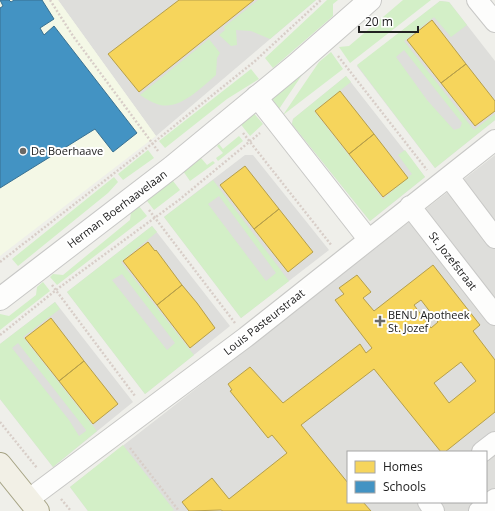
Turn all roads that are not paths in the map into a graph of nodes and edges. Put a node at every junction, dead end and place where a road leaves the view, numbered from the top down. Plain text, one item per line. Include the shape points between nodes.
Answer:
1 (370, 0) edge
2 (477, 0) edge
3 (495, 22) edge
4 (256, 96) junction
5 (495, 140) edge
6 (444, 181) junction
7 (410, 206) junction
8 (495, 238) edge
9 (368, 239) junction
10 (0, 299) edge
11 (495, 315) edge
12 (495, 442) edge
13 (483, 451) edge
14 (0, 464) edge
15 (495, 499) edge
16 (34, 505) edge
17 (479, 511) edge

1 - 4 street, Herman Boerhaavelaan
2 - 3 street
4 - 9 street
4 - 10 street, Herman Boerhaavelaan via 172,167
5 - 6 street, Louis Pasteurstraat
6 - 7 street, Louis Pasteurstraat
6 - 8 street
7 - 9 street, Louis Pasteurstraat
7 - 11 street, St. Jozefstraat
9 - 16 street, Louis Pasteurstraat via 246,337 50,484
12 - 13 street
14 - 16 main road
15 - 17 street

